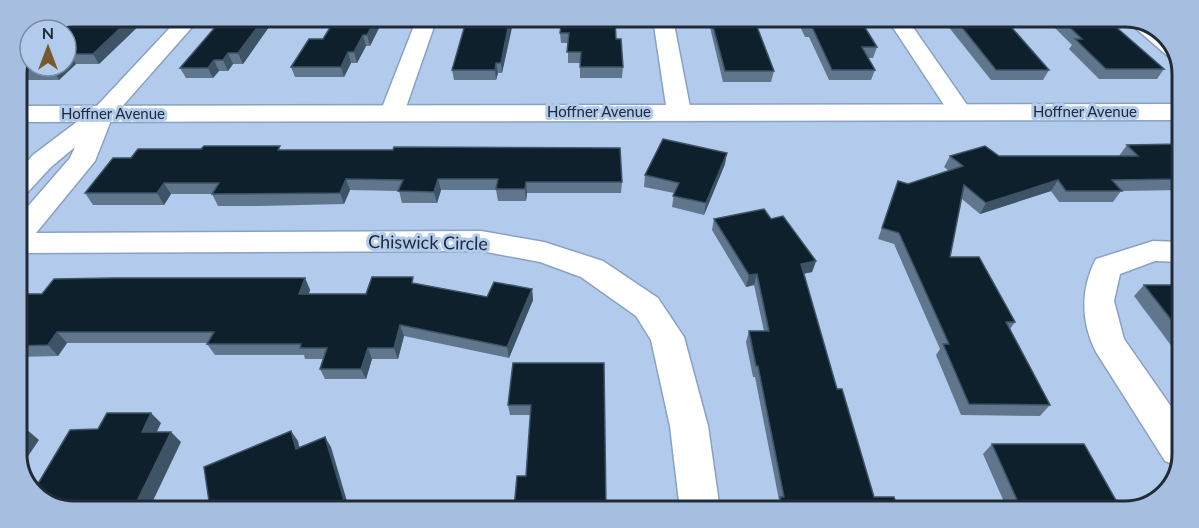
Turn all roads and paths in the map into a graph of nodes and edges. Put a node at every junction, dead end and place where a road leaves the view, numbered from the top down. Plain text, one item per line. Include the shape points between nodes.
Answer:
1 (182, 27) edge
2 (424, 27) edge
3 (664, 27) edge
4 (903, 27) edge
5 (679, 112) junction
6 (960, 112) junction
7 (1172, 112) edge
8 (392, 113) junction
9 (27, 114) edge
10 (102, 114) junction
11 (27, 177) edge
12 (27, 225) edge
13 (27, 243) edge
14 (1172, 252) edge
15 (1172, 440) edge
16 (699, 501) edge

1 - 10 street
2 - 8 street
3 - 5 street
4 - 6 street
5 - 6 main road, Hoffner Avenue
5 - 8 main road, Hoffner Avenue
6 - 7 main road, Hoffner Avenue
8 - 10 main road, Hoffner Avenue
9 - 10 main road, Hoffner Avenue
10 - 11 street
10 - 12 street via 82,160
13 - 16 street, Chiswick Circle via 481,241 544,252 592,269 647,307 667,337 689,426
14 - 15 street via 1153,251 1107,267 1098,302 1108,343

